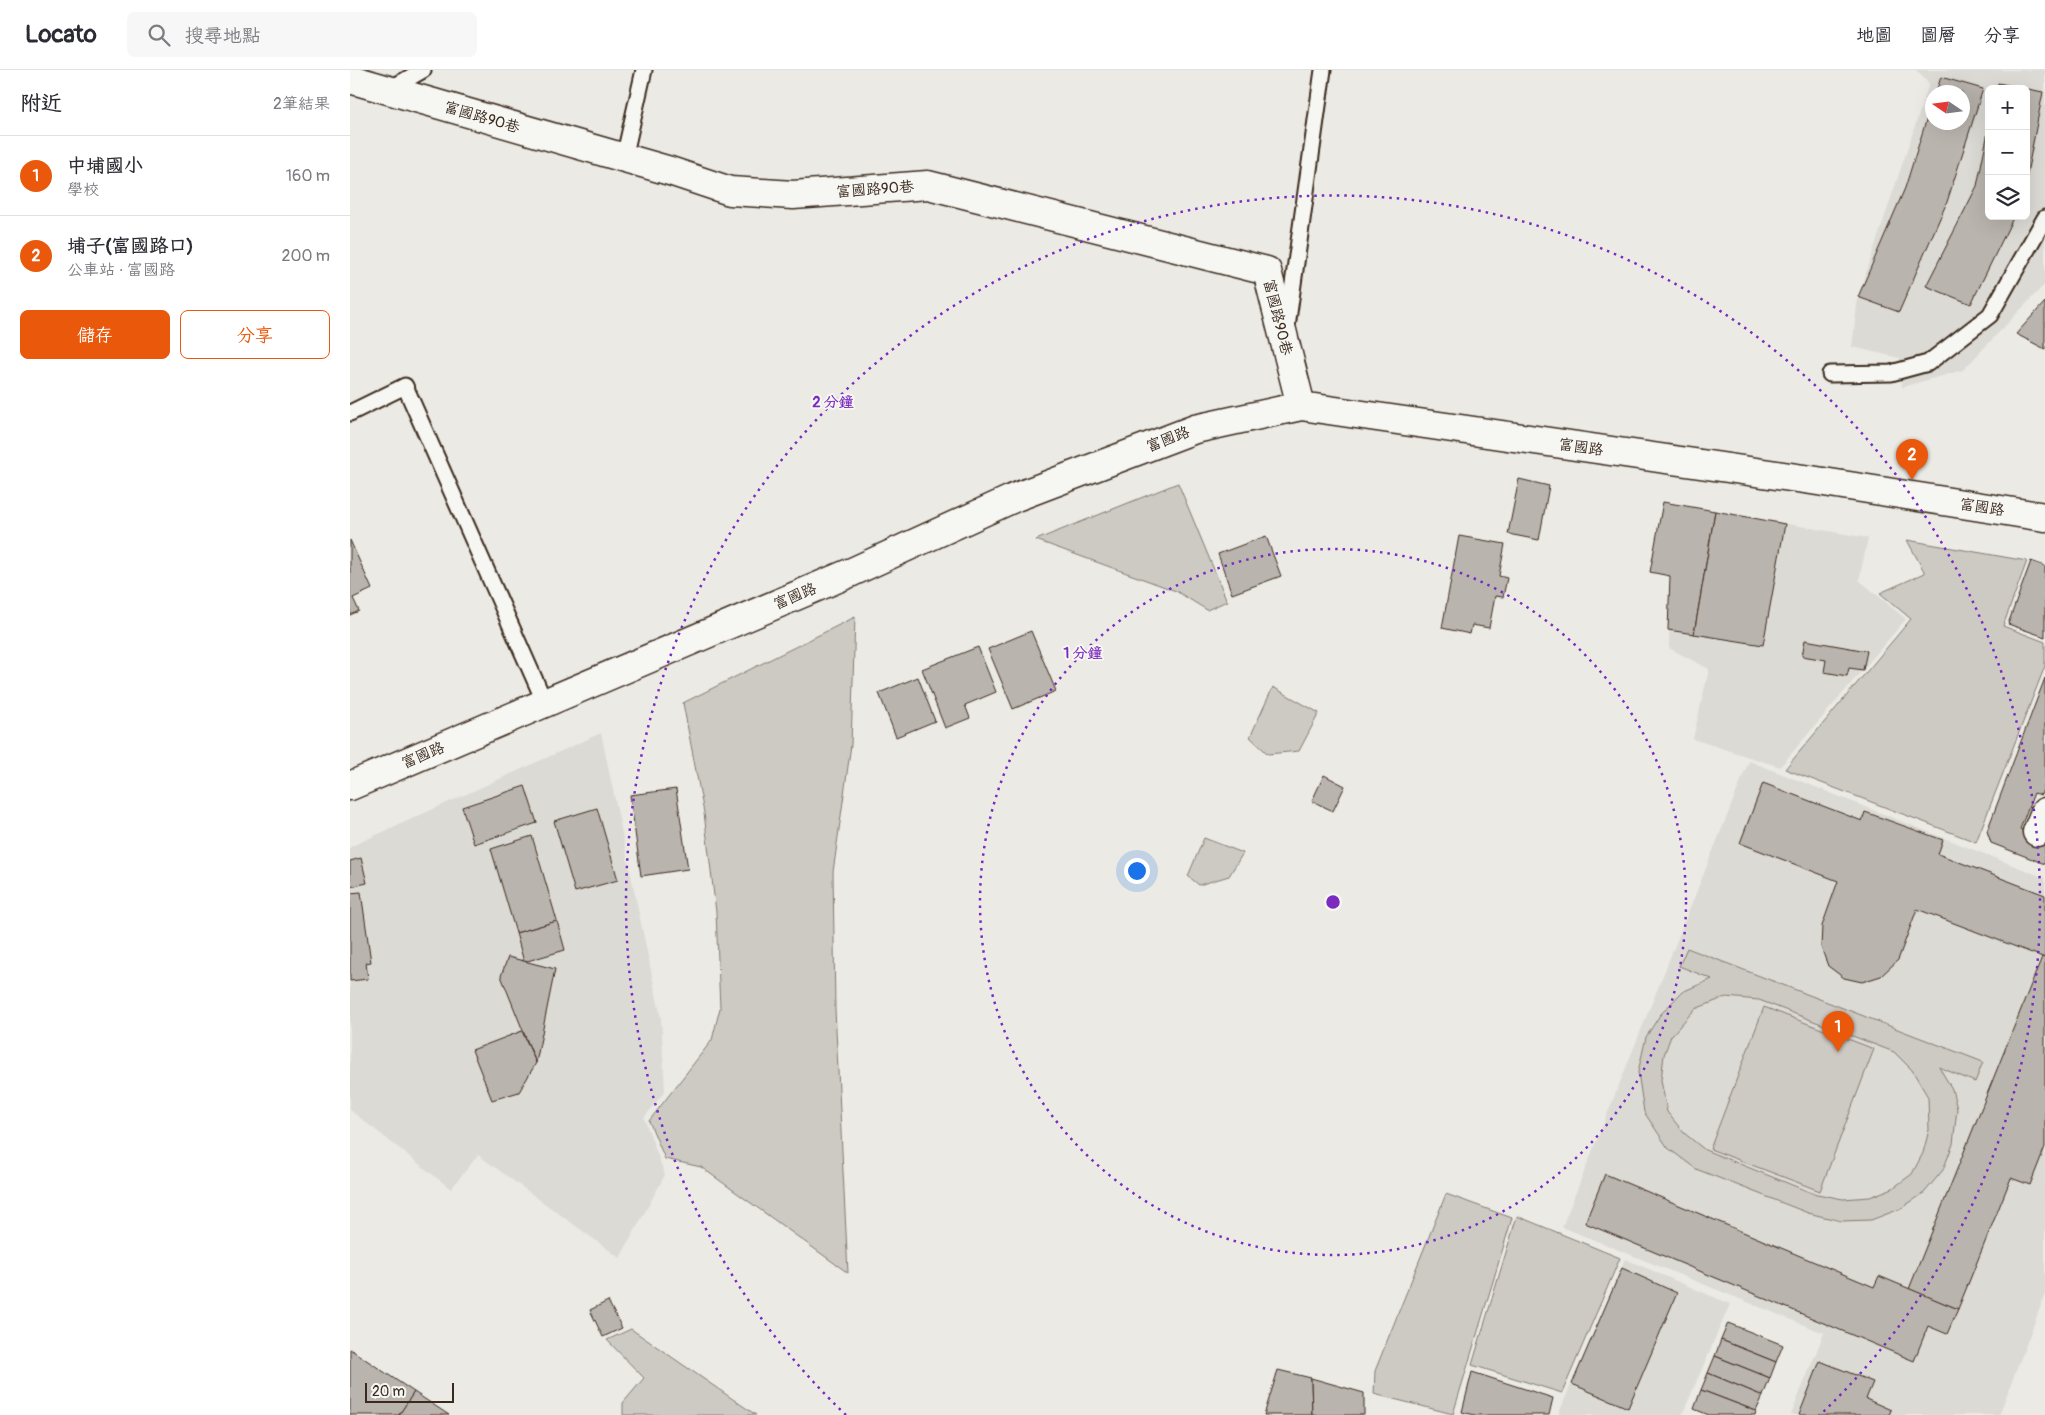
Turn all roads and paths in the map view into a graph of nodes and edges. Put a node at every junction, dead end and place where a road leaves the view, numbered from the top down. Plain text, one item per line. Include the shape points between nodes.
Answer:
1 (423, 70) edge
2 (644, 70) edge
3 (1323, 70) edge
4 (350, 79) edge
5 (388, 90) junction
6 (624, 158) junction
7 (2045, 218) edge
8 (1285, 344) junction
9 (1830, 374) dead end
10 (1301, 406) junction
11 (350, 413) edge
12 (2045, 517) edge
13 (546, 702) junction
14 (350, 786) edge

1 - 5 lane
2 - 6 lane
3 - 8 lane
4 - 5 street, 富國路90巷
5 - 6 street, 富國路90巷
6 - 8 street, 富國路90巷 via 730,191 793,195 928,185 1267,271
7 - 9 lane via 1990,315 1928,363 1891,373
8 - 10 street, 富國路90巷
10 - 12 street, 富國路
10 - 13 street, 富國路 via 1195,429 1024,494 852,572
11 - 13 lane via 405,386
13 - 14 street, 富國路

